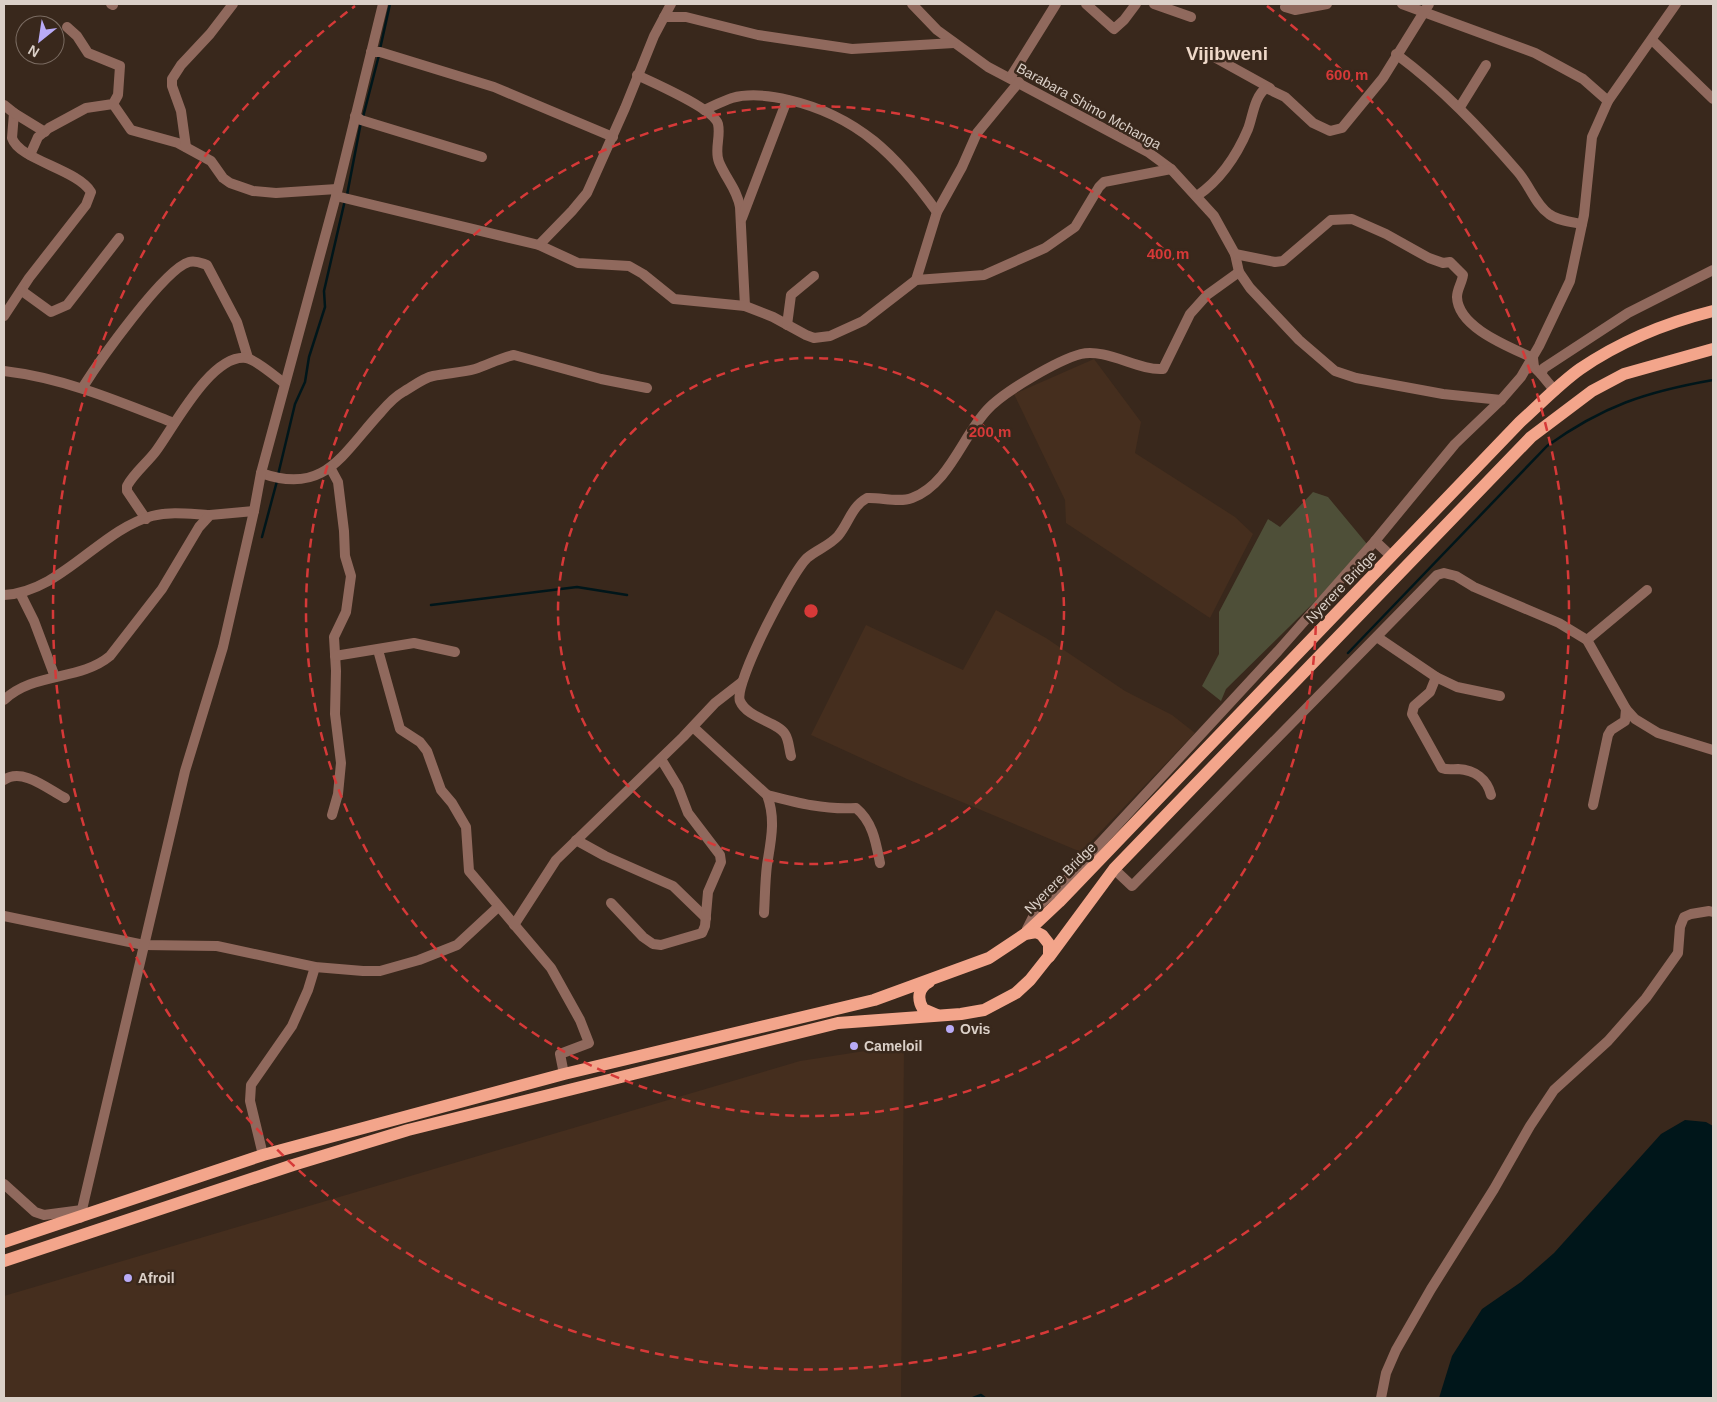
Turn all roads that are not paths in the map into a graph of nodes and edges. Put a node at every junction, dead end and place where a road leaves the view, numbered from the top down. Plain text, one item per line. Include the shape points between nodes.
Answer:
1 (233, 4) edge
2 (383, 4) edge
3 (671, 4) edge
4 (912, 4) edge
5 (1056, 4) edge
6 (1086, 4) edge
7 (1136, 4) edge
8 (1154, 4) edge
9 (1327, 4) edge
10 (1402, 4) edge
11 (1676, 4) edge
12 (1285, 7) dead end
13 (1426, 8) edge
14 (664, 17) junction
15 (1191, 17) dead end
16 (67, 27) dead end
17 (1652, 40) junction
18 (954, 43) junction
19 (371, 52) junction
20 (1396, 54) junction
21 (1214, 57) dead end
22 (1486, 65) dead end
23 (636, 75) junction
24 (1014, 80) junction
25 (1270, 88) junction
26 (1713, 99) edge
27 (787, 100) junction
28 (1608, 100) junction
29 (113, 104) junction
30 (4, 105) edge
31 (1460, 107) junction
32 (704, 110) junction
33 (14, 114) junction
34 (355, 116) junction
35 (45, 132) junction
36 (613, 137) junction
37 (186, 147) junction
38 (30, 154) junction
39 (482, 157) dead end
40 (1171, 169) junction
41 (336, 192) junction
42 (1197, 196) junction
43 (937, 212) junction
44 (741, 221) junction
45 (1582, 224) junction
46 (119, 238) dead end
47 (539, 245) junction
48 (1235, 254) junction
49 (1713, 270) edge
50 (1239, 272) junction
51 (814, 276) dead end
52 (916, 280) junction
53 (22, 291) junction
54 (745, 306) junction
55 (1713, 311) edge
56 (4, 316) edge
57 (788, 325) junction
58 (1713, 349) edge
59 (248, 358) junction
60 (1533, 358) junction
61 (4, 371) edge
62 (1541, 374) junction
63 (284, 383) junction
64 (84, 388) junction
65 (647, 388) dead end
66 (1555, 391) junction
67 (1501, 400) junction
68 (174, 423) junction
69 (331, 469) junction
70 (261, 474) junction
71 (254, 511) junction
72 (210, 515) junction
73 (146, 519) junction
74 (1374, 541) junction
75 (1391, 556) junction
76 (1647, 590) dead end
77 (20, 593) junction
78 (4, 595) edge
79 (1377, 637) junction
80 (1587, 640) junction
81 (378, 650) junction
82 (455, 652) dead end
83 (335, 656) junction
84 (55, 676) junction
85 (1436, 677) junction
86 (742, 682) junction
87 (1500, 696) dead end
88 (4, 700) edge
89 (1626, 709) junction
90 (693, 726) junction
91 (1713, 750) edge
92 (791, 756) dead end
93 (660, 759) junction
94 (4, 780) edge
95 (767, 795) junction
96 (1491, 795) dead end
97 (65, 798) dead end
98 (1593, 805) dead end
99 (332, 816) dead end
100 (576, 840) junction
101 (880, 864) dead end
102 (1114, 869) junction
103 (610, 903) dead end
104 (498, 907) junction
105 (1713, 912) edge
106 (764, 913) dead end
107 (4, 916) edge
108 (706, 918) junction
109 (514, 925) junction
110 (1025, 934) junction
111 (144, 946) junction
112 (1046, 961) junction
113 (315, 967) junction
114 (933, 980) junction
115 (942, 1016) junction
116 (564, 1074) junction
117 (264, 1155) junction
118 (4, 1184) edge
119 (81, 1214) junction
120 (4, 1242) edge
121 (4, 1261) edge
122 (1381, 1398) edge

1 - 37 street via 172,79
2 - 19 street
3 - 14 street
4 - 18 street, Barabara Shimo Mchanga
5 - 24 street
6 - 7 street via 1114,29
8 - 15 street
9 - 12 street via 1295,10
10 - 13 street
11 - 17 street
13 - 20 street
13 - 28 street via 1535,53 1583,79
14 - 18 street via 686,17 758,35 852,49
14 - 23 street
16 - 29 street via 88,53 120,66 118,95
17 - 26 street
17 - 28 street
18 - 24 street, Barabara Shimo Mchanga via 988,67
19 - 34 street
19 - 36 street via 458,74
20 - 25 street via 1383,78 1342,128 1330,131 1313,123
20 - 31 street
21 - 25 street
22 - 31 street
23 - 32 street
23 - 36 street
24 - 40 street, Barabara Shimo Mchanga via 1148,152
24 - 43 street via 977,134
25 - 42 street via 1258,97 1247,131 1223,171 1211,187
27 - 32 street via 769,96 734,97
27 - 43 street via 814,106 878,143 914,180
27 - 44 street
28 - 45 street via 1592,138
29 - 35 street via 86,108
29 - 37 street via 131,130
30 - 33 street
31 - 45 street via 1524,178 1538,204 1554,218
32 - 44 street via 718,123 718,158 737,193
33 - 35 street
33 - 38 street via 13,142
34 - 39 street
34 - 41 street
35 - 38 street via 38,137
36 - 47 street via 587,192
37 - 41 street via 211,161 230,183 253,191
38 - 53 street via 75,178 91,192 86,205
40 - 42 street, Barabara Shimo Mchanga
40 - 52 street via 1104,182 1075,227 1045,248 998,270 965,277
41 - 47 street
41 - 63 street
42 - 48 street, Barabara Shimo Mchanga via 1214,216
43 - 52 street
44 - 54 street
45 - 60 street via 1570,281
46 - 53 street via 67,305 51,312
47 - 54 street via 578,263 629,266 674,300
48 - 50 street, Barabara Shimo Mchanga
48 - 60 street via 1283,261 1331,220 1352,219 1429,258 1453,264 1463,275 1457,296 1458,305 1467,318 1490,339
49 - 62 street via 1628,314 1552,363
50 - 67 street, Barabara Shimo Mchanga via 1299,340 1335,371 1443,394
50 - 86 street via 1207,295 1190,314 1163,369 1115,357 1082,354 1033,377 987,409 951,463 924,492 910,499 867,498 860,502 836,538 806,559 796,572 754,649
51 - 57 street via 791,295
52 - 57 street via 862,321 830,336 814,338
53 - 56 street
54 - 57 street
55 - 66 main road, Nyerere Bridge via 1677,320 1626,341 1579,370
58 - 102 main road via 1624,374 1592,391 1531,437
59 - 63 street
59 - 64 street via 237,322 207,266 197,261 187,262 161,284 100,360
59 - 68 street via 236,358 215,371
60 - 62 street via 1534,367
60 - 67 street
61 - 64 street
62 - 66 street
63 - 70 street
64 - 68 street
65 - 69 street via 601,379 514,354 502,357 476,368 432,376 402,392
66 - 75 main road, Nyerere Bridge via 1520,422
67 - 74 street via 1455,444
68 - 73 street via 152,457 127,486
69 - 70 street via 313,478 295,480
69 - 83 street via 338,482 345,556 351,576 346,612 334,636
70 - 71 street
71 - 72 street
71 - 111 street via 223,647 185,771
72 - 73 street via 176,513
72 - 84 street via 199,527 162,589 110,656 87,669
73 - 77 street via 62,573
74 - 75 street
74 - 110 street via 1278,651 1040,905
75 - 110 main road, Nyerere Bridge
76 - 80 street
77 - 78 street
77 - 84 street
79 - 80 street via 1437,575 1444,573 1559,623
79 - 85 street
79 - 102 street via 1132,886
80 - 89 street
81 - 82 street via 414,643
81 - 83 street
81 - 104 street via 396,721 400,729 420,742 427,751 441,790 466,826 469,871
83 - 99 street via 334,714 341,763
84 - 88 street via 24,685
85 - 87 street via 1457,686
85 - 96 street via 1430,692 1414,706 1412,714 1442,768 1467,770 1484,779
86 - 90 street
86 - 92 street via 739,700 757,717 786,734
89 - 91 street via 1644,726 1658,733
89 - 98 street via 1625,721 1608,735
90 - 93 street
90 - 95 street
93 - 100 street
93 - 108 street via 678,787 688,812 720,855 721,862 708,892
94 - 97 street via 16,775 28,778
95 - 101 street via 805,806 856,808 864,814 874,834
95 - 106 street via 772,808 773,832
100 - 108 street via 673,886
100 - 109 street via 556,860
102 - 112 main road
103 - 108 street via 642,937 653,944 702,933
104 - 109 street
104 - 113 street via 457,945 419,960 380,971
105 - 122 street via 1684,917 1678,954 1646,998 1608,1041 1554,1090 1396,1350 1386,1373
107 - 111 street
109 - 116 street via 550,968 580,1020 589,1043 560,1054
110 - 112 main road via 1036,932 1046,938 1050,950
110 - 114 main road, Nyerere Bridge via 989,958
111 - 113 street via 217,946
111 - 119 street
112 - 115 main road via 1016,993 1000,1003
113 - 117 street via 292,1026 251,1085 250,1102
114 - 115 main road via 922,988 920,1004 928,1012
114 - 116 main road, Nyerere Bridge via 865,1002
115 - 121 main road via 838,1023 408,1130
116 - 117 main road, Nyerere Bridge
117 - 119 main road, Nyerere Bridge
118 - 119 street via 35,1212 44,1215
119 - 120 main road, Nyerere Bridge

